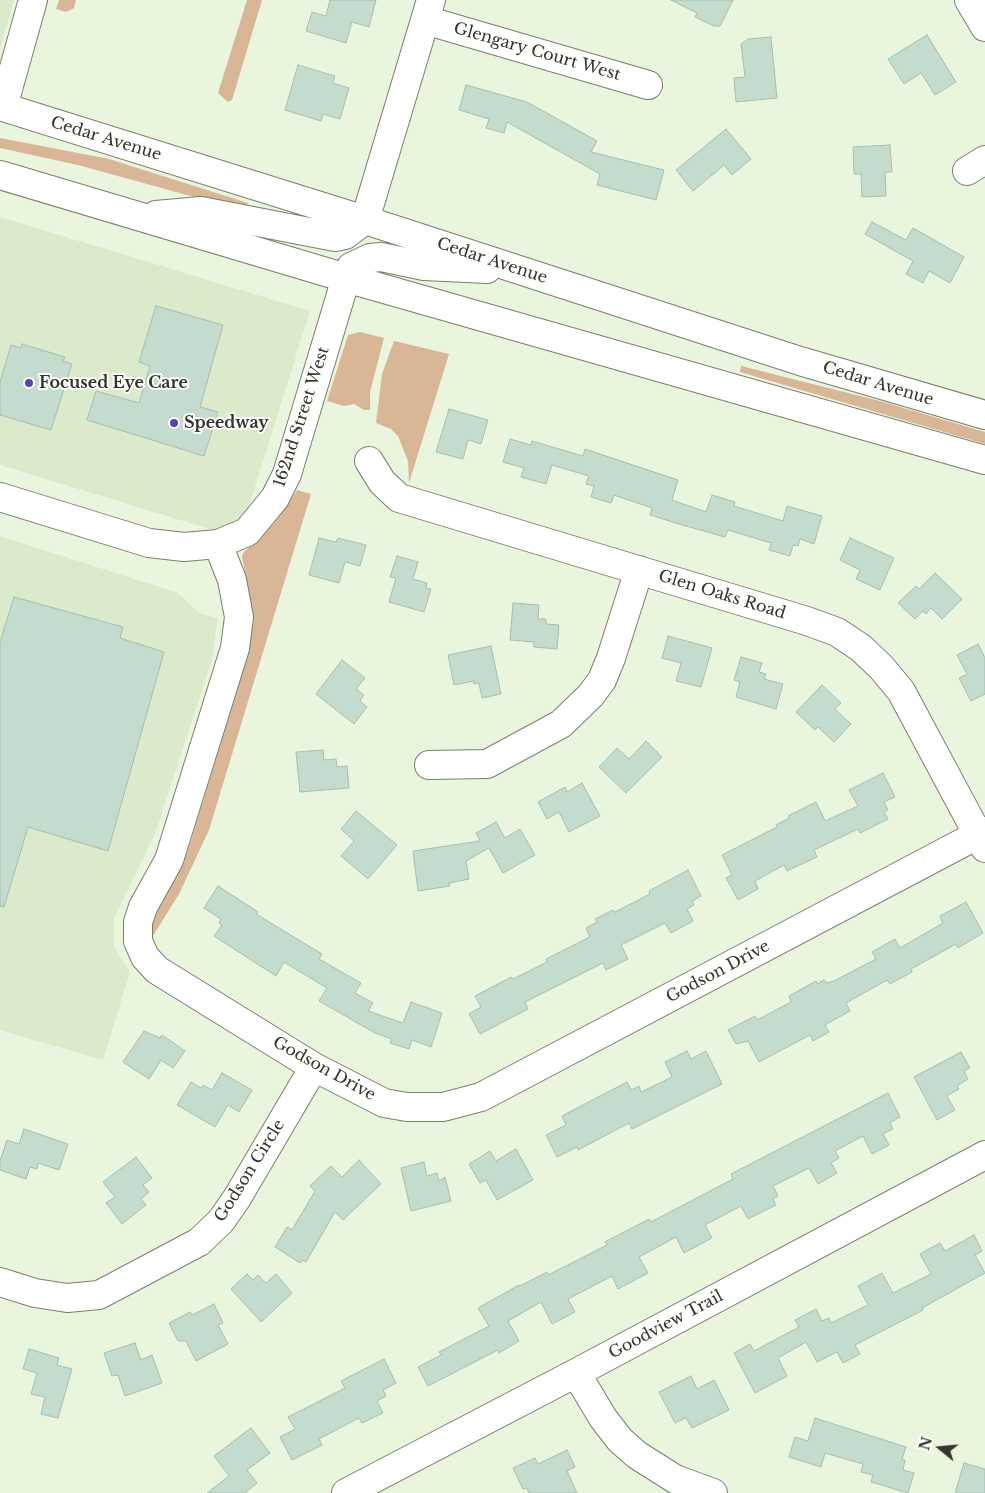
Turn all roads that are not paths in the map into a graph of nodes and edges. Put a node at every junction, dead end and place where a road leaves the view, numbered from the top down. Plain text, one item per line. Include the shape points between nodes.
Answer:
1 (33, 0) edge
2 (969, 0) edge
3 (428, 10) edge
4 (985, 27) edge
5 (648, 85) dead end
6 (1, 106) edge
7 (0, 175) edge
8 (142, 216) junction
9 (365, 220) junction
10 (523, 271) junction
11 (346, 278) junction
12 (985, 416) edge
13 (985, 460) edge
14 (369, 461) dead end
15 (0, 497) edge
16 (218, 544) junction
17 (639, 570) junction
18 (429, 765) dead end
19 (983, 838) edge
20 (314, 1067) junction
21 (985, 1155) edge
22 (0, 1282) edge
23 (576, 1373) junction
24 (346, 1493) edge
25 (713, 1493) edge

1 - 6 street
2 - 4 street
3 - 5 street, Glengary Court West
3 - 9 street
6 - 9 street, Cedar Avenue
7 - 8 street
8 - 9 street via 201,211 335,237 345,235
8 - 11 street
9 - 10 street, Cedar Avenue
10 - 11 street via 424,266 381,257 360,261 351,267
10 - 12 street, Cedar Avenue
11 - 13 street
11 - 16 street, 162nd Street West via 286,474 275,498 246,532
14 - 17 street, Glen Oaks Road via 382,482 399,498
15 - 16 street, 162nd Street West via 149,543 184,547
16 - 20 street, Godson Drive via 232,580 239,617 235,648 168,860 138,922 138,941 145,957 157,970
17 - 18 street via 602,680 562,724 487,764
17 - 19 street, Glen Oaks Road via 807,621 837,632 861,648 901,691
19 - 20 street, Godson Drive via 481,1097 443,1107 384,1103
20 - 22 street, Godson Circle via 237,1198 221,1221 199,1242 99,1295 68,1298
21 - 23 street, Goodview Trail
23 - 24 street, Goodview Trail
23 - 25 street via 603,1418 631,1450 675,1479

